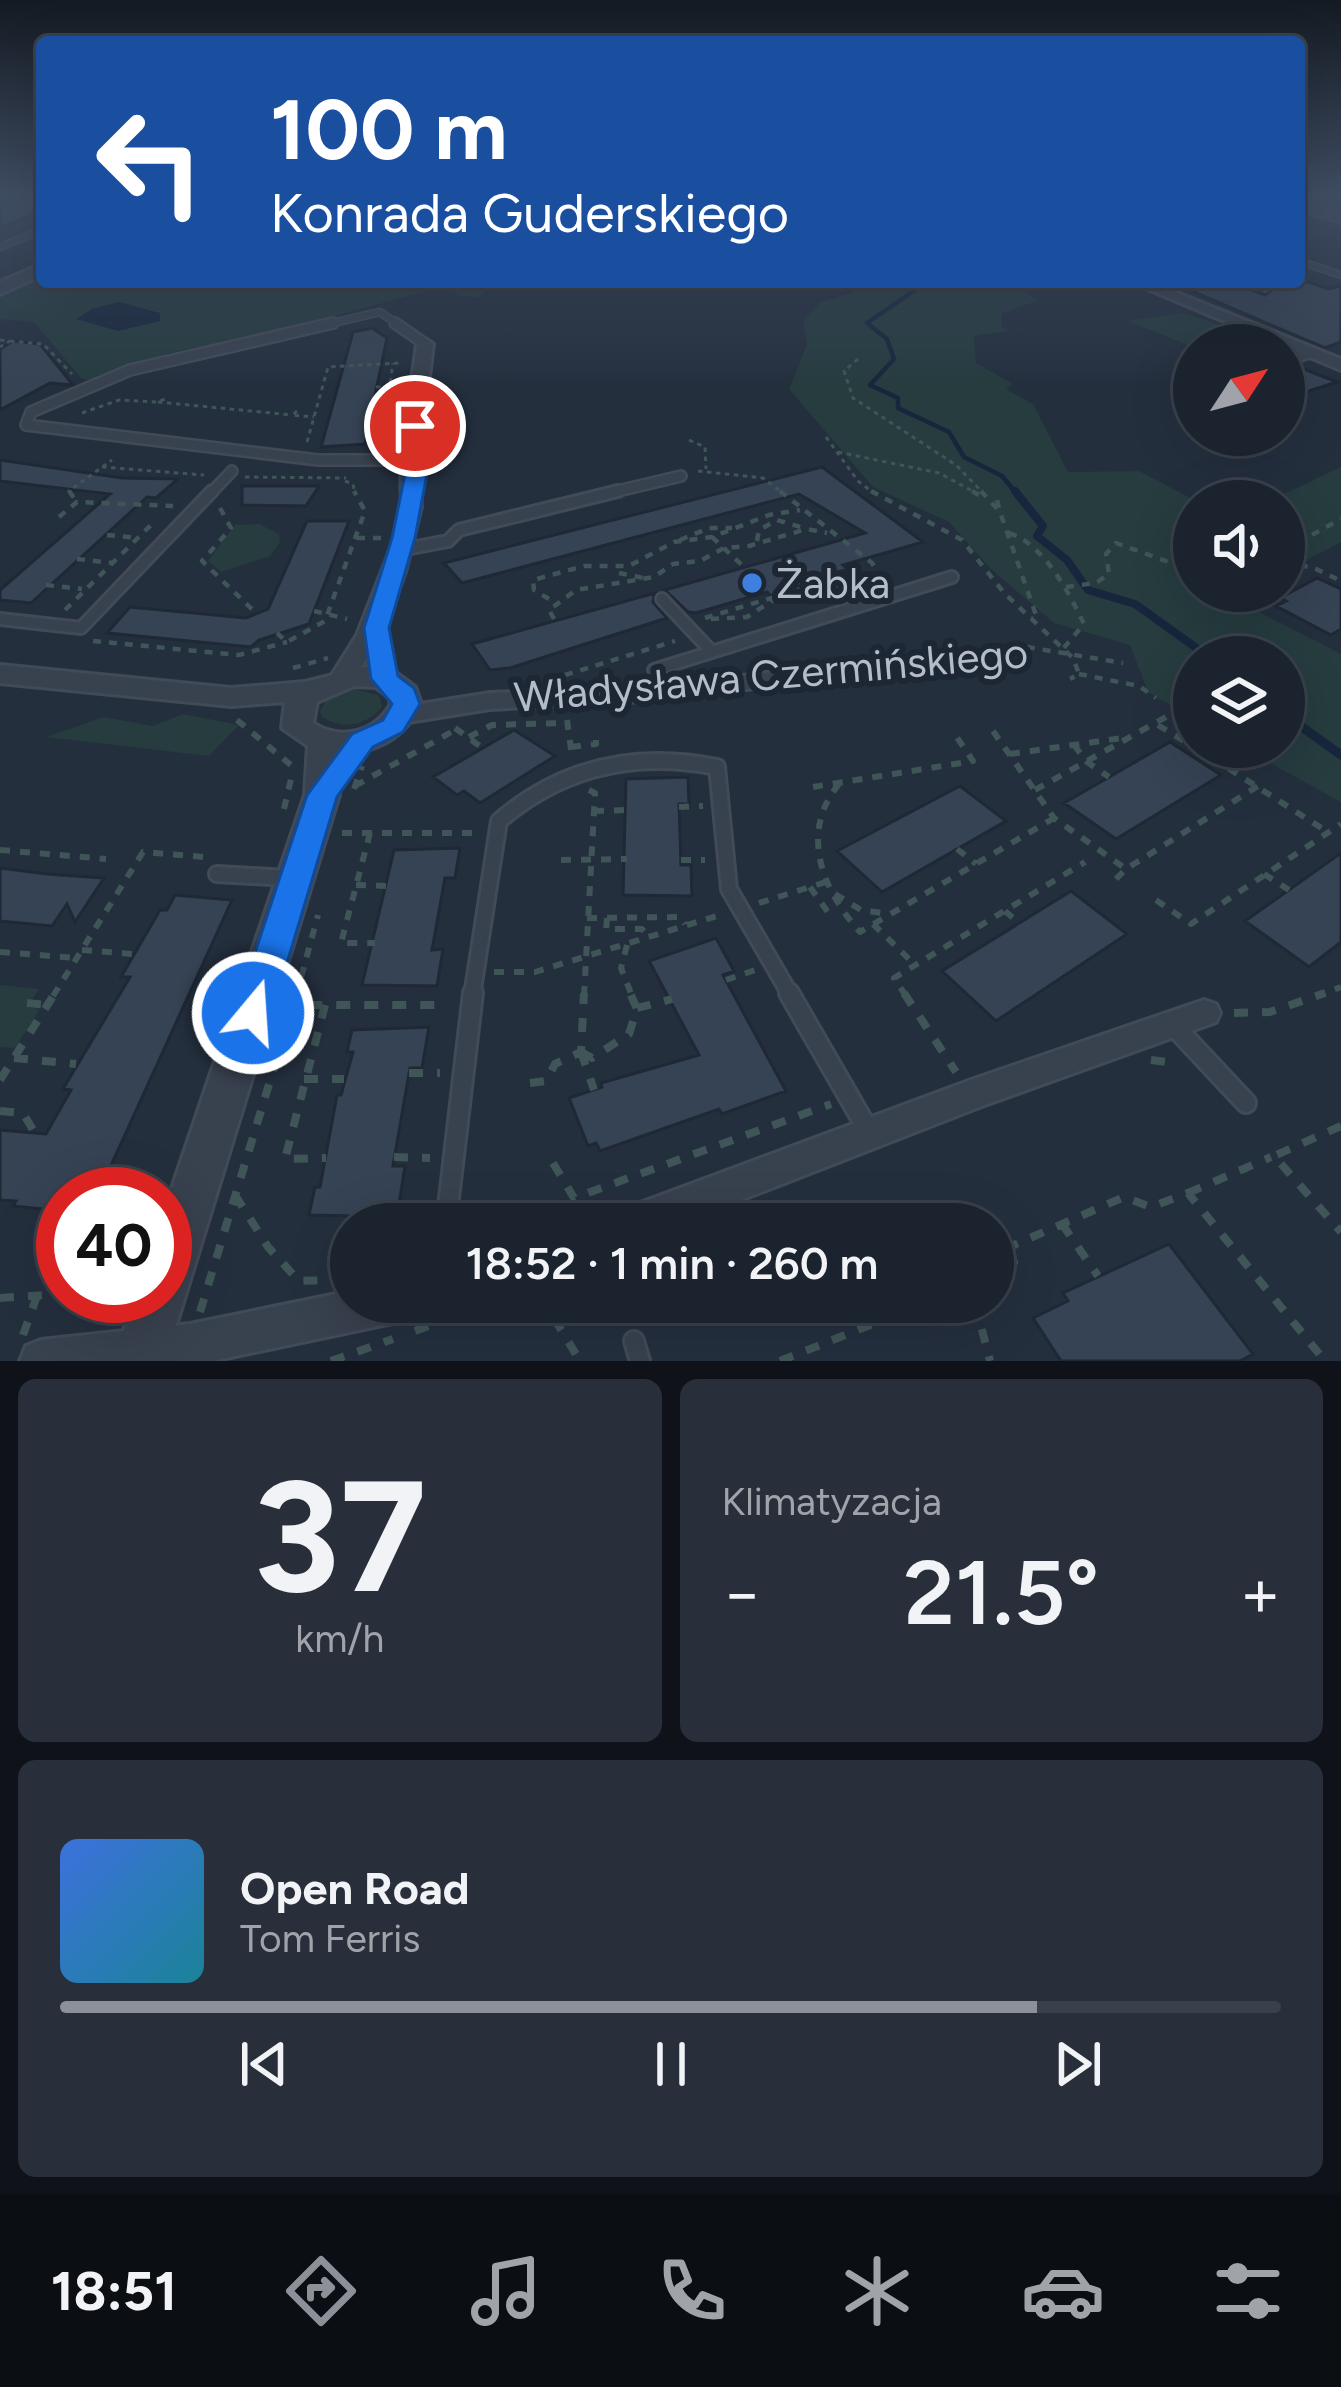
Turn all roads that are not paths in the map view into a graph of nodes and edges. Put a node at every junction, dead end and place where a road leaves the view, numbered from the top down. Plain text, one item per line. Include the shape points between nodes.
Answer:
1 (1305, 263) edge
2 (36, 271) edge
3 (1341, 275) edge
4 (1153, 288) edge
5 (0, 290) edge
6 (425, 344) joint
7 (1312, 352) junction
8 (1305, 354) edge
9 (1340, 363) edge
10 (410, 460) junction
11 (230, 474) road end
12 (681, 476) dead end
13 (400, 550) junction
14 (952, 577) dead end
15 (662, 599) dead end
16 (0, 620) edge
17 (365, 627) junction
18 (708, 648) junction
19 (680, 662) junction
20 (342, 666) junction
21 (891, 666) road end
22 (654, 670) dead end
23 (0, 674) edge
24 (685, 689) junction
25 (397, 696) junction
26 (303, 704) junction
27 (324, 742) junction
28 (367, 748) junction
29 (344, 800) junction
30 (219, 866) road end
31 (310, 888) junction
32 (1189, 1019) joint
33 (1246, 1103) dead end
34 (871, 1135) junction
35 (448, 1203) edge
36 (688, 1203) edge
37 (192, 1209) edge
38 (330, 1316) edge
39 (159, 1323) edge
40 (31, 1350) edge
41 (157, 1353) edge

1 - 3 lane
2 - 5 street
4 - 7 street
6 - 10 street
6 - 10 lane via 380,312 130,370 31,412 26,425 318,460
7 - 8 lane
7 - 9 street
10 - 13 street via 416,474
11 - 16 lane via 81,628
12 - 13 lane
13 - 17 street
14 - 18 lane
15 - 18 lane
17 - 20 street
17 - 25 street
18 - 19 lane
19 - 22 lane
19 - 24 lane
20 - 25 street
20 - 26 street
21 - 24 street, Władysława Czermińskiego
23 - 26 street via 238,710
24 - 25 street, Władysława Czermińskiego via 490,701
25 - 28 street
26 - 27 street via 308,737
27 - 28 street
27 - 29 street
28 - 29 street
29 - 31 street
30 - 31 lane
31 - 37 street
32 - 33 lane
32 - 34 street
34 - 35 lane via 729,889 717,766 676,760 575,772 503,816 497,832
34 - 36 street
38 - 41 street
39 - 41 street
40 - 41 street

